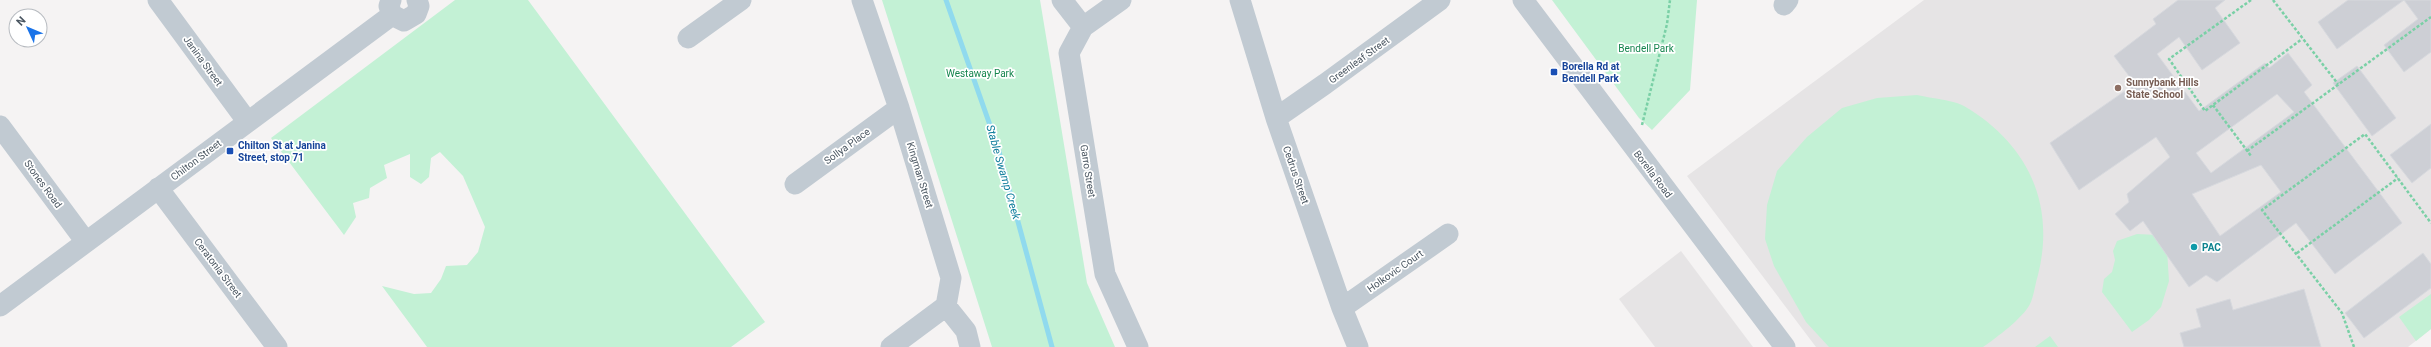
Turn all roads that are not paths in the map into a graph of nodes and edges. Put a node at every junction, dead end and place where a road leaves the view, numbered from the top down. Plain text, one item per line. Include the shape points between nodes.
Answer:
1 (158, 0) edge
2 (417, 0) edge
3 (741, 0) edge
4 (862, 0) edge
5 (1062, 0) edge
6 (1121, 0) edge
7 (1240, 0) edge
8 (1440, 0) edge
9 (1522, 0) edge
10 (391, 7) edge
11 (1083, 27) junction
12 (688, 38) dead end
13 (899, 108) junction
14 (1276, 118) junction
15 (247, 121) junction
16 (0, 126) edge
17 (795, 184) dead end
18 (158, 188) junction
19 (1448, 234) dead end
20 (86, 242) junction
21 (0, 306) edge
22 (946, 306) junction
23 (1342, 308) junction
24 (277, 347) edge
25 (891, 347) edge
26 (970, 347) edge
27 (1138, 347) edge
28 (1358, 347) edge
29 (1785, 347) edge

1 - 15 street, Janina Street
2 - 10 street via 418,10 413,18 400,20
3 - 12 street
4 - 13 street, Kingman Street
5 - 11 street
6 - 11 street
7 - 14 street, Cedrus Street
8 - 14 street, Greenleaf Street
9 - 29 street, Borella Road
10 - 15 street, Chilton Street
11 - 27 street, Garro Street via 1069,53 1105,274
13 - 17 street, Sollya Place
13 - 22 street, Kingman Street via 951,278
14 - 23 street, Cedrus Street
15 - 18 street, Chilton Street
16 - 20 street, Stones Road
18 - 20 street, Chilton Street
18 - 24 street, Ceratonia Street
19 - 23 street, Holkovic Court
20 - 21 street, Chilton Street
22 - 25 street
22 - 26 street via 966,331
23 - 28 street, Cedrus Street

